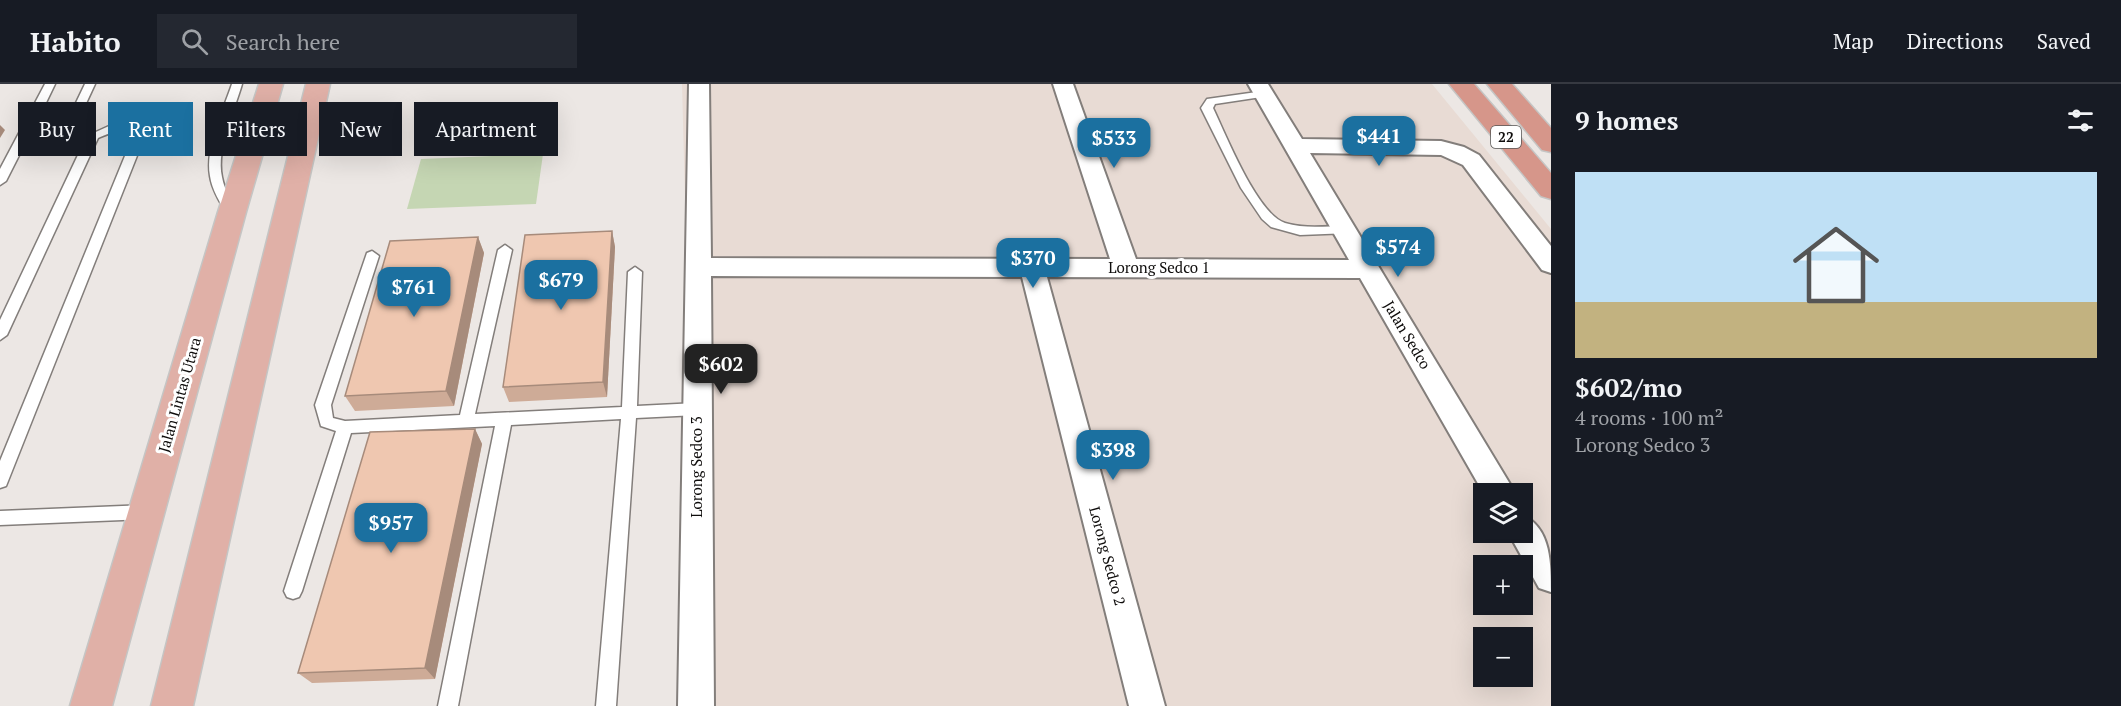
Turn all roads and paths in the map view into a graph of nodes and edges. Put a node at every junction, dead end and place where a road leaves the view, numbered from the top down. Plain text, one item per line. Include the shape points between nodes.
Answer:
1 (50, 84) edge
2 (90, 84) edge
3 (237, 84) edge
4 (270, 84) edge
5 (318, 84) edge
6 (699, 84) edge
7 (1063, 84) edge
8 (1461, 84) edge
9 (1499, 84) edge
10 (1261, 89) edge
11 (41, 102) edge
12 (82, 102) edge
13 (1551, 144) edge
14 (18, 146) edge
15 (1294, 146) junction
16 (0, 181) edge
17 (1551, 190) edge
18 (232, 212) junction
19 (1345, 230) junction
20 (505, 250) dead end
21 (372, 256) dead end
22 (1551, 264) edge
23 (698, 267) junction
24 (1032, 268) junction
25 (1126, 268) junction
26 (1368, 269) junction
27 (636, 272) dead end
28 (0, 335) edge
29 (698, 410) junction
30 (629, 411) junction
31 (504, 420) junction
32 (466, 421) junction
33 (345, 427) junction
34 (0, 481) edge
35 (1494, 483) edge
36 (147, 512) junction
37 (0, 518) edge
38 (1530, 543) edge
39 (1551, 577) edge
40 (293, 591) dead end
41 (92, 706) edge
42 (172, 706) edge
43 (448, 706) edge
44 (606, 706) edge
45 (696, 706) edge
46 (1147, 706) edge

1 - 11 lane
2 - 12 lane
3 - 18 lane via 214,172
4 - 18 main road, Jalan Lintas Utara
5 - 42 main road
6 - 23 street, Lorong Sedco 3
7 - 25 street
8 - 17 highway, 22
9 - 13 highway, 22
10 - 15 street, Jalan Sedco
10 - 19 lane via 1210,101 1207,108 1258,208 1275,224 1296,230
14 - 16 lane
15 - 19 street, Jalan Sedco
15 - 22 street via 1441,148 1456,152 1471,160
18 - 36 main road, Jalan Lintas Utara
19 - 26 street, Jalan Sedco
20 - 32 lane
21 - 33 lane via 323,405 326,422
23 - 24 street, Lorong Sedco 1
23 - 29 street, Lorong Sedco 3
24 - 25 street, Lorong Sedco 1
24 - 46 street, Lorong Sedco 2
25 - 26 street, Lorong Sedco 1
26 - 35 street, Jalan Sedco
27 - 30 lane
28 - 34 lane via 93,136 113,128 131,127 140,134
29 - 30 lane
29 - 45 street, Lorong Sedco 3
30 - 31 lane
30 - 44 lane
31 - 32 lane
31 - 43 lane
32 - 33 lane
33 - 40 lane
36 - 37 lane
36 - 41 main road, Jalan Lintas Utara
38 - 39 street

